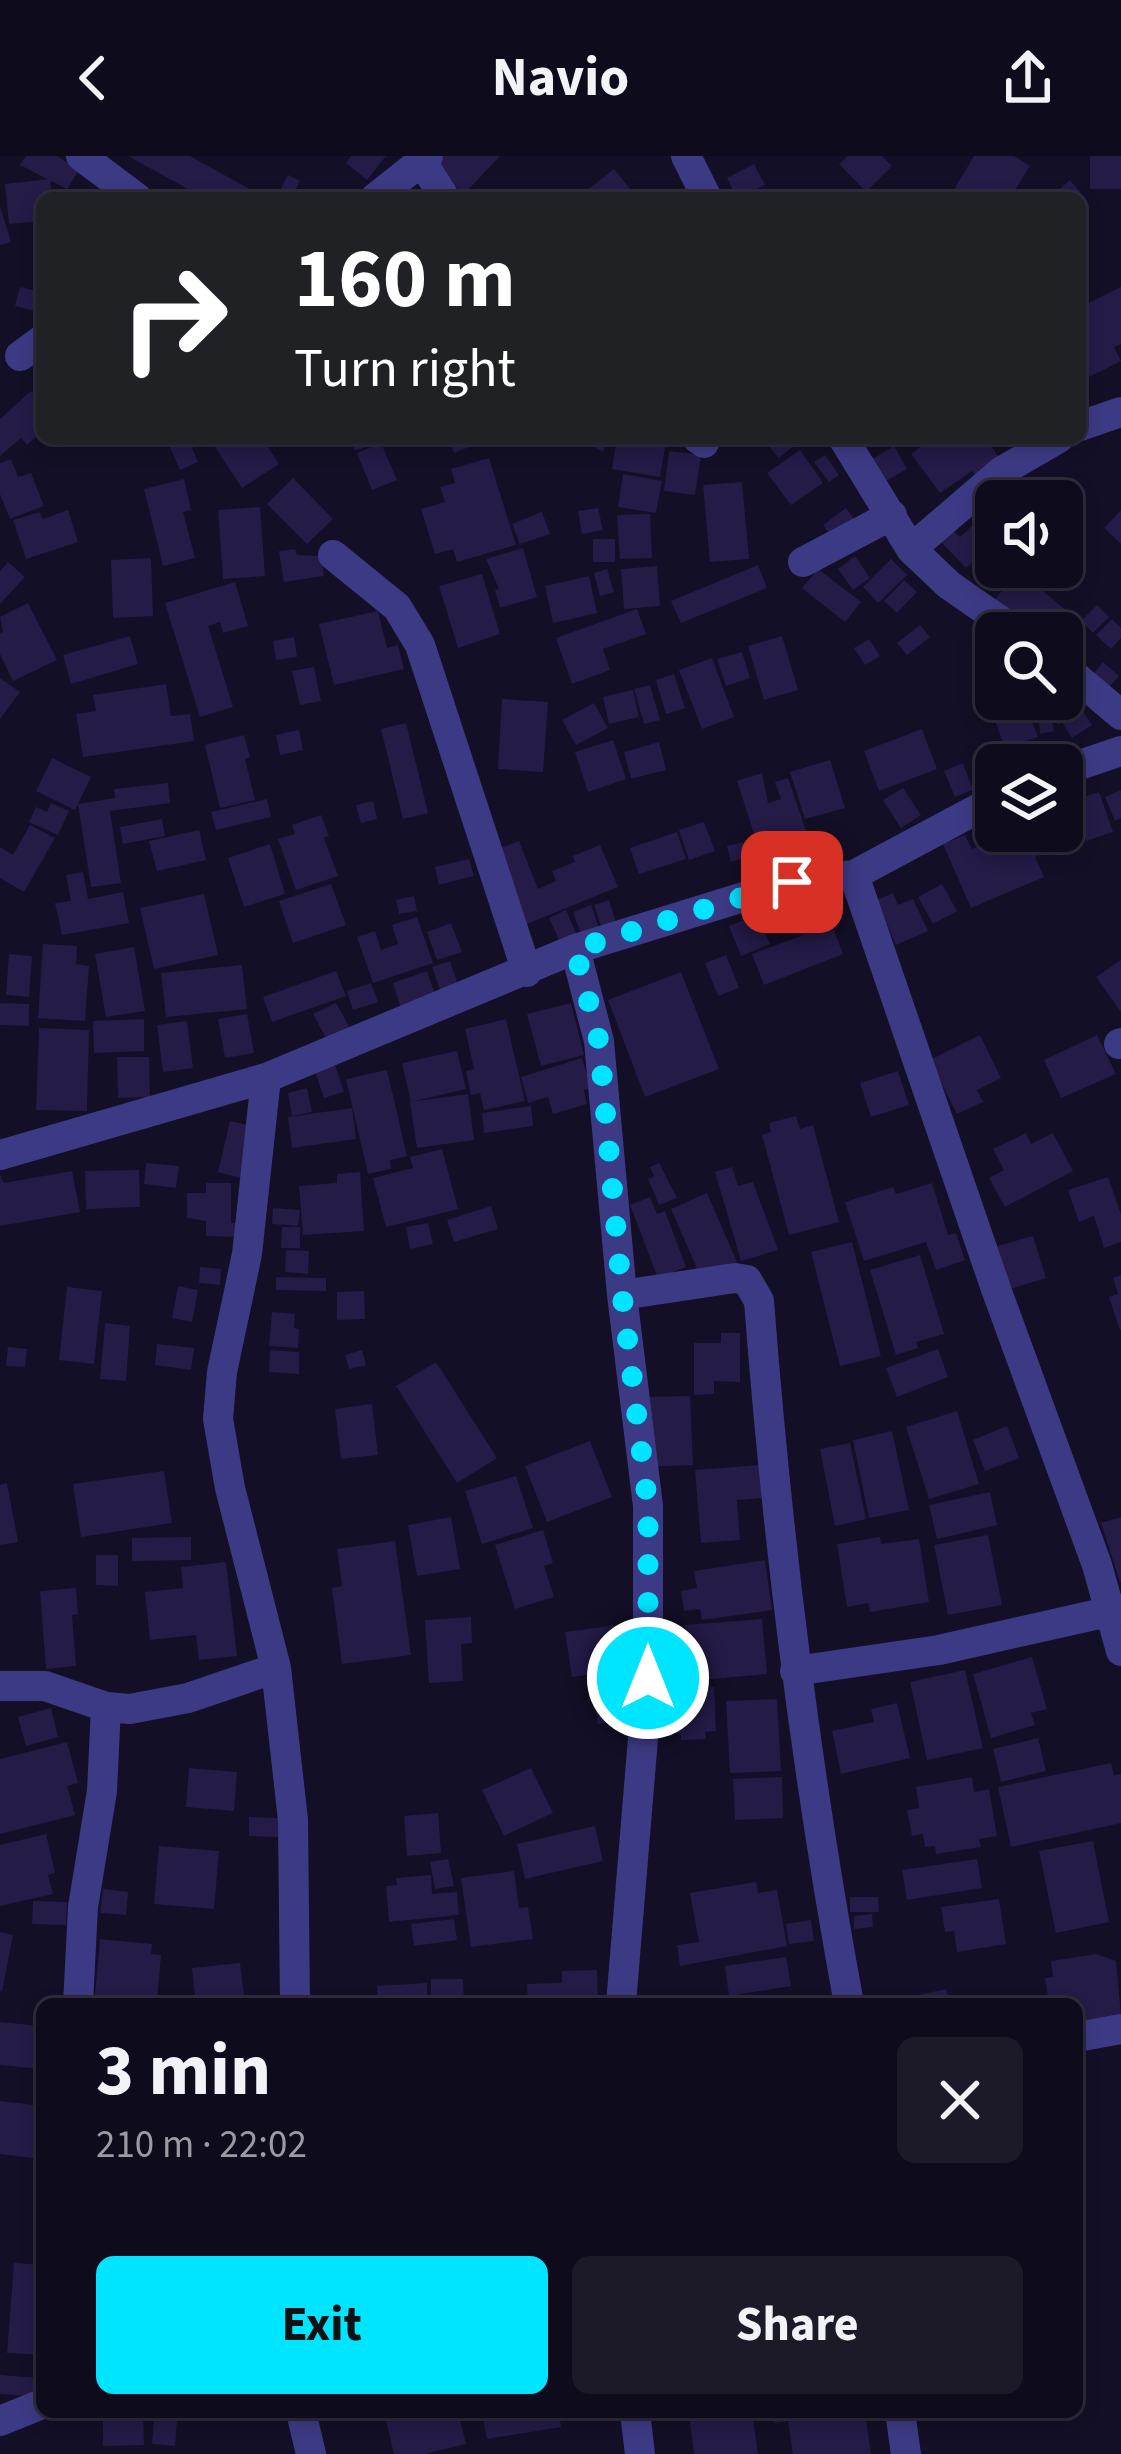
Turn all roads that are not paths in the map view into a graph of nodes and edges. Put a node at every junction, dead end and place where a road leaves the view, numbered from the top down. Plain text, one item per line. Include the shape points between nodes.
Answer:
1 (81, 156) edge
2 (686, 156) edge
3 (425, 159) edge
4 (129, 192) edge
5 (384, 192) edge
6 (442, 192) edge
7 (704, 192) edge
8 (1121, 412) edge
9 (1086, 424) edge
10 (847, 444) edge
11 (1049, 444) edge
12 (892, 515) junction
13 (911, 549) junction
14 (333, 555) dead end
15 (803, 562) dead end
16 (988, 612) edge
17 (1083, 683) edge
18 (1121, 715) edge
19 (1121, 751) edge
20 (1083, 764) edge
21 (975, 810) edge
22 (854, 874) junction
23 (575, 949) junction
24 (527, 972) junction
25 (266, 1078) junction
26 (0, 1155) edge
27 (622, 1294) junction
28 (1116, 1610) edge
29 (1121, 1651) edge
30 (276, 1668) junction
31 (795, 1671) junction
32 (0, 1686) edge
33 (106, 1707) junction
34 (294, 1990) edge
35 (78, 1998) edge
36 (622, 1998) edge
37 (848, 1998) edge
38 (1121, 2029) edge
39 (1083, 2036) edge
40 (36, 2406) edge
41 (302, 2418) edge
42 (635, 2418) edge
43 (901, 2418) edge
44 (0, 2421) edge
45 (311, 2454) edge
46 (640, 2454) edge
47 (906, 2454) edge

1 - 4 street
2 - 7 street
3 - 5 street
3 - 6 street
8 - 9 street
10 - 12 street
11 - 13 street via 1002,471
12 - 13 street
12 - 15 street
13 - 16 street
14 - 24 street via 397,607 420,645
17 - 18 street
19 - 20 street
21 - 22 street
22 - 23 street via 792,882
22 - 28 street
23 - 24 street
23 - 27 street via 599,1041
24 - 25 street
25 - 26 street
25 - 30 street via 218,1419
27 - 31 street via 735,1278 754,1288
27 - 36 street via 648,1506 648,1678
28 - 29 street
28 - 31 street via 939,1650
30 - 33 street via 156,1706
30 - 34 street via 293,1820
31 - 37 street
32 - 33 street via 45,1686
33 - 35 street
38 - 39 street
40 - 44 street
41 - 45 street
42 - 46 street
43 - 47 street

